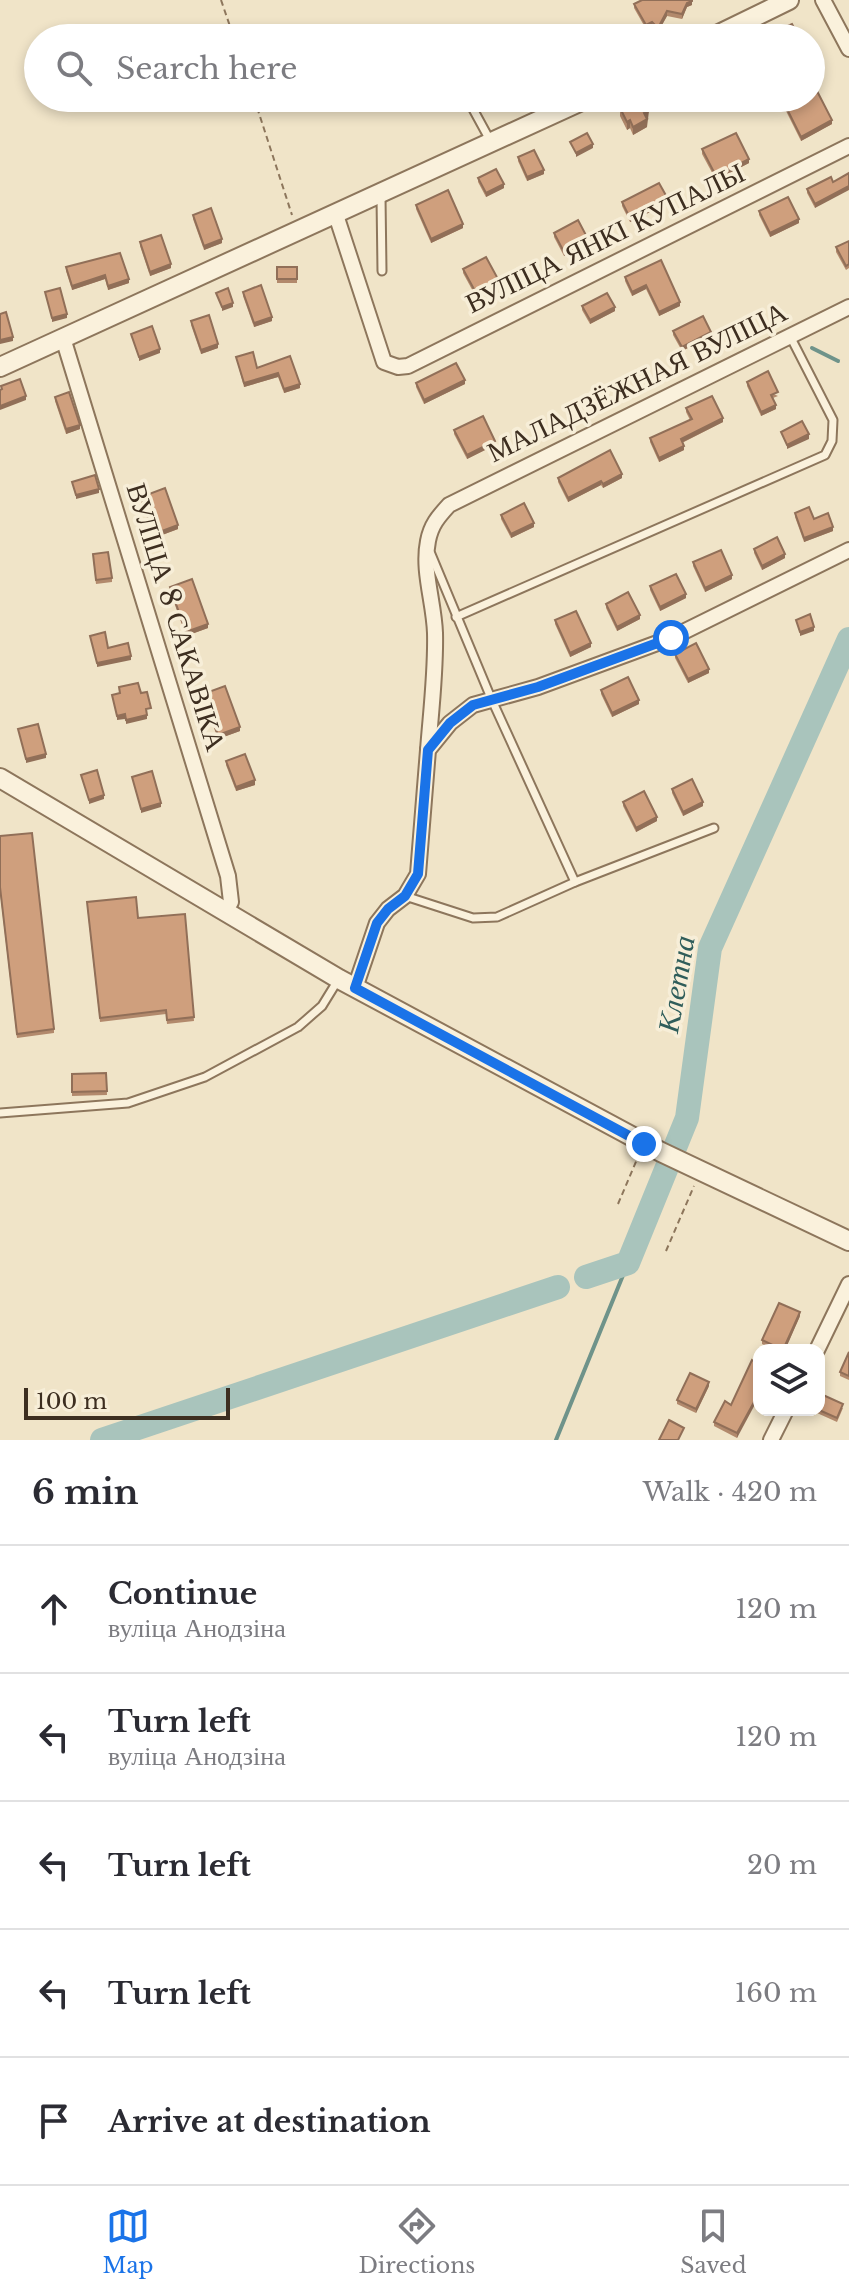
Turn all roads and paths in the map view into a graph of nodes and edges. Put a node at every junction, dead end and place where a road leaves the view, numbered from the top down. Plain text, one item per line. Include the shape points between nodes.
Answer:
1 (221, 0) edge
2 (789, 0) edge
3 (823, 0) edge
4 (229, 24) edge
5 (740, 24) edge
6 (849, 49) edge
7 (259, 112) edge
8 (475, 112) edge
9 (559, 112) edge
10 (492, 144) junction
11 (849, 146) edge
12 (381, 194) junction
13 (336, 215) junction
14 (298, 231) junction
15 (382, 271) dead end
16 (849, 307) edge
17 (789, 335) junction
18 (63, 338) junction
19 (0, 367) edge
20 (427, 544) junction
21 (849, 550) edge
22 (456, 617) junction
23 (491, 698) junction
24 (428, 750) junction
25 (0, 778) edge
26 (714, 828) dead end
27 (575, 882) junction
28 (405, 896) junction
29 (225, 912) junction
30 (347, 984) junction
31 (0, 1113) edge
32 (653, 1148) junction
33 (696, 1169) junction
34 (618, 1204) dead end
35 (849, 1241) edge
36 (666, 1251) dead end
37 (849, 1284) edge
38 (844, 1312) edge
39 (821, 1344) edge
40 (783, 1416) edge
41 (771, 1440) edge

1 - 4 path
2 - 5 street
3 - 6 street
7 - 14 path
8 - 10 lane
9 - 10 street
10 - 12 street
11 - 13 street, ВУЛІЦА ЯНКІ КУПАЛЫ via 408,366 384,362
12 - 13 street
12 - 15 lane
13 - 14 street
14 - 18 street
16 - 17 street, МАЛАДЗЁЖНАЯ ВУЛІЦА
17 - 20 street, МАЛАДЗЁЖНАЯ ВУЛІЦА via 449,505 433,522
17 - 22 lane via 833,420 825,455
18 - 19 street
18 - 29 street, ВУЛІЦА 8 САКАВІКА via 228,876 231,902
20 - 22 lane
20 - 24 street via 435,638
21 - 23 street via 671,638 538,687
22 - 23 lane
23 - 24 street via 450,723
23 - 27 lane
24 - 28 street via 418,874
25 - 29 street
26 - 27 lane
27 - 28 lane via 497,917 473,918
28 - 30 street via 377,923
29 - 30 street
30 - 31 lane via 298,1027 205,1077 128,1103
30 - 32 street
32 - 33 street
32 - 34 path
33 - 35 street
33 - 36 path
37 - 38 street
38 - 39 street
40 - 41 street

